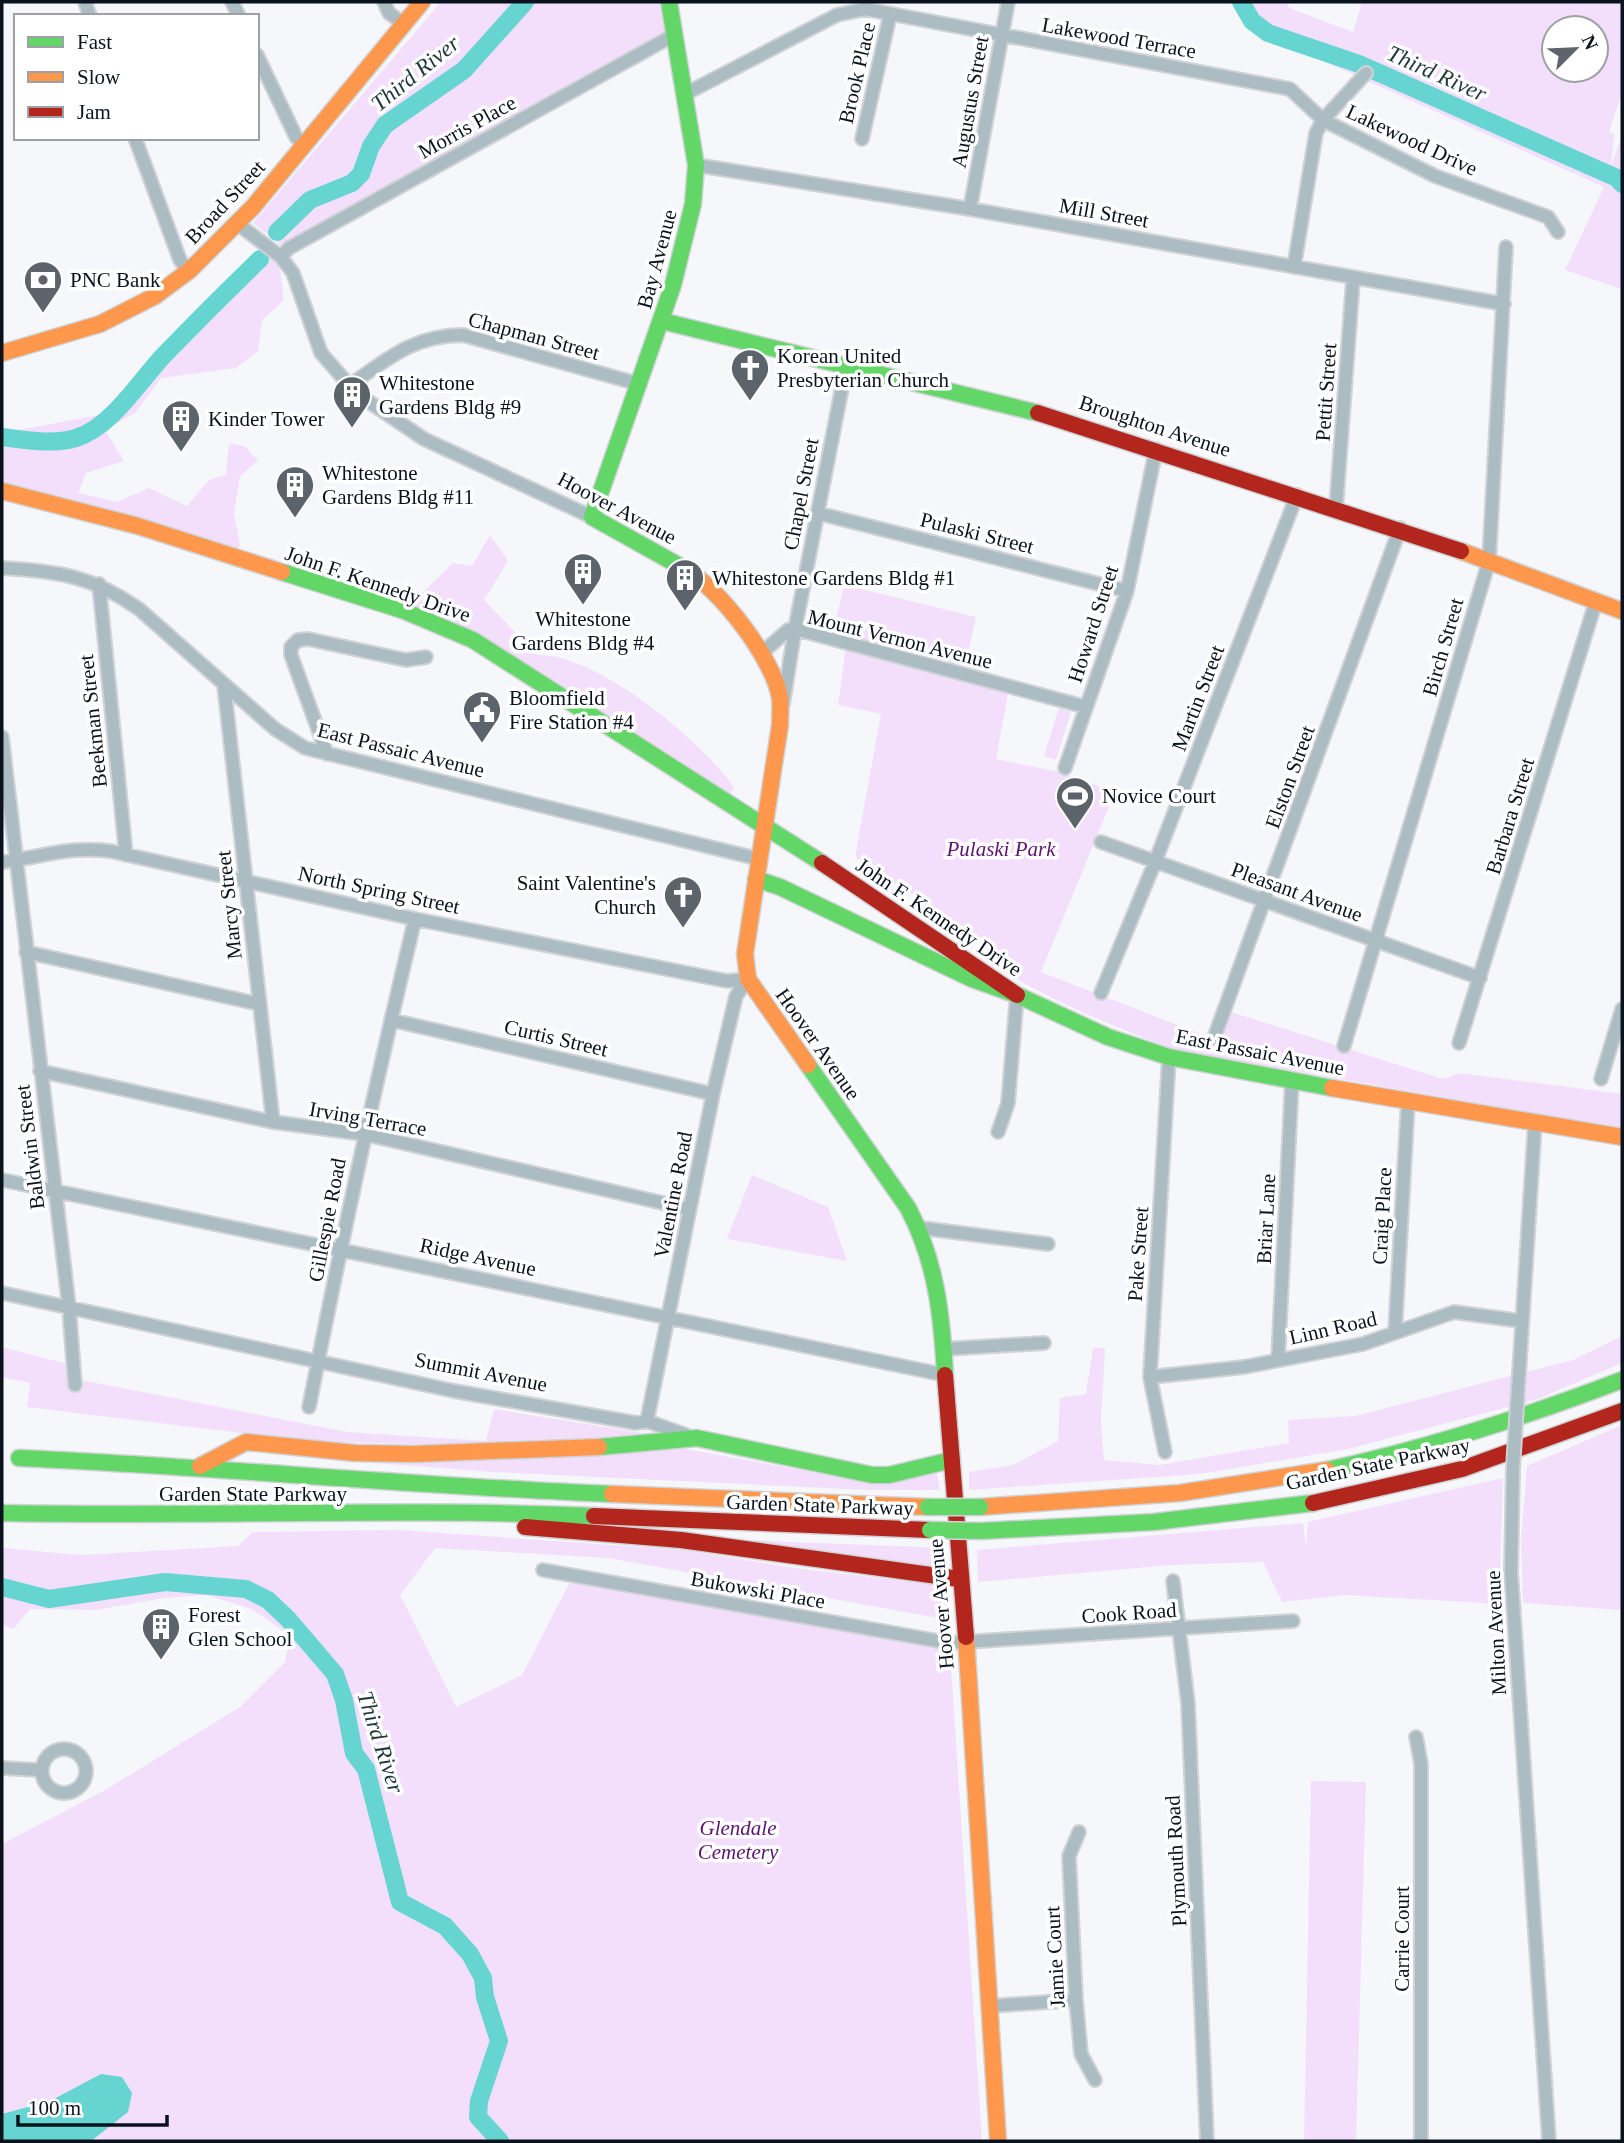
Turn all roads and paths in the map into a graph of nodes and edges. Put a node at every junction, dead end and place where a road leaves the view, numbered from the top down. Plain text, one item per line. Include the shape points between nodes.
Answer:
1 (384, 2) edge
2 (422, 2) edge
3 (669, 2) edge
4 (1008, 2) edge
5 (890, 15) junction
6 (404, 24) junction
7 (674, 35) junction
8 (1001, 36) junction
9 (259, 59) edge
10 (1366, 73) dead end
11 (685, 94) junction
12 (1323, 120) junction
13 (862, 139) dead end
14 (136, 140) edge
15 (305, 146) junction
16 (696, 165) junction
17 (970, 209) junction
18 (238, 224) junction
19 (1558, 232) dead end
20 (1506, 247) dead end
21 (281, 257) junction
22 (1294, 267) junction
23 (188, 271) junction
24 (1353, 280) junction
25 (1504, 304) junction
26 (662, 321) junction
27 (2, 353) edge
28 (846, 367) junction
29 (639, 384) junction
30 (349, 386) junction
31 (1156, 449) junction
32 (2, 491) edge
33 (1297, 495) junction
34 (2, 500) edge
35 (1336, 508) junction
36 (817, 513) junction
37 (592, 517) junction
38 (1400, 528) junction
39 (1489, 561) junction
40 (2, 568) edge
41 (99, 584) junction
42 (1127, 591) junction
43 (1596, 601) junction
44 (1622, 611) edge
45 (795, 629) junction
46 (762, 653) junction
47 (426, 657) dead end
48 (224, 685) junction
49 (1086, 707) junction
50 (780, 725) junction
51 (2, 737) edge
52 (327, 754) junction
53 (1065, 768) dead end
54 (763, 832) junction
55 (1101, 842) dead end
56 (126, 855) junction
57 (759, 859) junction
58 (16, 861) junction
59 (2, 862) edge
60 (1155, 862) junction
61 (756, 879) junction
62 (247, 881) junction
63 (1265, 901) junction
64 (415, 919) junction
65 (1377, 941) junction
66 (26, 952) junction
67 (1480, 978) junction
68 (748, 979) junction
69 (1101, 993) dead end
70 (1017, 995) junction
71 (259, 1004) junction
72 (1622, 1009) edge
73 (391, 1020) junction
74 (1214, 1038) dead end
75 (1459, 1043) dead end
76 (1344, 1046) dead end
77 (1169, 1057) junction
78 (40, 1071) junction
79 (1601, 1079) dead end
80 (1292, 1080) junction
81 (713, 1094) junction
82 (1408, 1101) junction
83 (273, 1122) junction
84 (1535, 1122) junction
85 (998, 1132) dead end
86 (364, 1134) junction
87 (1622, 1137) edge
88 (2, 1180) edge
89 (54, 1192) junction
90 (689, 1209) junction
91 (921, 1228) junction
92 (1048, 1244) dead end
93 (343, 1249) junction
94 (2, 1293) edge
95 (69, 1307) junction
96 (669, 1316) junction
97 (1521, 1321) junction
98 (1395, 1333) junction
99 (1044, 1343) dead end
100 (944, 1349) junction
101 (319, 1359) junction
102 (1278, 1360) junction
103 (945, 1375) junction
104 (1150, 1377) junction
105 (1622, 1380) edge
106 (75, 1385) dead end
107 (309, 1407) dead end
108 (1622, 1411) edge
109 (647, 1422) junction
110 (697, 1438) junction
111 (1165, 1452) dead end
112 (10, 1457) edge
113 (951, 1460) junction
114 (200, 1466) junction
115 (2, 1513) edge
116 (366, 1515) junction
117 (543, 1570) dead end
118 (959, 1579) junction
119 (1173, 1581) dead end
120 (1293, 1621) dead end
121 (1179, 1628) junction
122 (967, 1642) junction
123 (1416, 1737) dead end
124 (2, 1768) edge
125 (40, 1770) dead end
126 (1079, 1832) dead end
127 (1076, 2000) junction
128 (991, 2006) junction
129 (1095, 2080) dead end
130 (999, 2141) edge
131 (1208, 2141) edge
132 (1421, 2141) edge
133 (1549, 2141) edge

1 - 6 street via 389,13
2 - 6 main road, Broad Street
3 - 7 main road, Bay Avenue
4 - 8 street, Augustus Street
5 - 8 street, Lakewood Terrace
5 - 11 street, Lakewood Terrace via 865,9 844,12
5 - 13 street, Brook Place
6 - 15 main road, Broad Street
7 - 11 main road, Bay Avenue
7 - 21 street, Morris Place via 289,248
8 - 12 street, Lakewood Terrace via 1290,89
8 - 17 street, Augustus Street
9 - 15 street
10 - 12 street
11 - 16 main road, Bay Avenue
12 - 19 street, Lakewood Drive via 1435,176 1548,217
12 - 22 street via 1316,133
14 - 23 street via 180,261
15 - 18 main road, Broad Street
16 - 17 street, Mill Street
16 - 26 main road, Bay Avenue via 693,204
17 - 22 street, Mill Street
18 - 21 street, Hoover Avenue
18 - 23 main road, Broad Street
20 - 25 street, Birch Street
21 - 30 street, Hoover Avenue via 293,273 321,353
22 - 24 street, Mill Street
23 - 27 main road, Broad Street via 156,296 90,328
24 - 25 street, Mill Street
24 - 35 street, Pettit Street
25 - 39 street, Birch Street
26 - 28 main road, Broughton Avenue
26 - 29 main road, Bay Avenue
28 - 31 main road, Broughton Avenue via 1061,418
28 - 36 street, Chapel Street
29 - 30 street, Chapman Street via 463,335 447,335 412,343
29 - 37 main road, Bay Avenue
30 - 37 street, Hoover Avenue via 424,439
31 - 33 main road, Broughton Avenue
31 - 42 street, Howard Street
32 - 54 main road, John F. Kennedy Drive via 138,526 448,627 499,654
33 - 35 main road, Broughton Avenue
33 - 60 street, Martin Street
34 - 54 main road, John F. Kennedy Drive via 135,534 445,636
35 - 38 main road, Broughton Avenue
36 - 42 street, Pulaski Street
36 - 45 street, Chapel Street
37 - 46 main road, Hoover Avenue via 705,582
38 - 39 main road, Broughton Avenue
38 - 63 street, Elston Street
39 - 43 main road, Broughton Avenue
39 - 65 street, Birch Street
40 - 41 street, East Passaic Avenue via 72,575
41 - 48 street, East Passaic Avenue via 139,609
41 - 56 street, Beekman Street
42 - 49 street, Howard Street
43 - 44 main road, Broughton Avenue
43 - 67 street, Barbara Street
45 - 46 street
45 - 49 street, Mount Vernon Avenue
45 - 50 street, Mount Vernon Avenue
46 - 50 main road, Hoover Avenue via 776,685
47 - 52 street via 406,660 298,640 291,655
48 - 52 street, East Passaic Avenue via 289,740
48 - 62 street, Marcy Street
49 - 53 street, Howard Street
50 - 54 main road, Hoover Avenue
51 - 58 street, Baldwin Street
52 - 57 street, East Passaic Avenue
54 - 57 main road, Hoover Avenue
54 - 70 main road, John F. Kennedy Drive via 976,974
55 - 60 street, Pleasant Avenue
56 - 58 street, North Spring Street via 86,848 54,850
56 - 62 street, North Spring Street
57 - 61 main road, Hoover Avenue
58 - 59 street, North Spring Street
58 - 66 street, Baldwin Street
60 - 63 street, Pleasant Avenue
60 - 69 street, Martin Street
61 - 68 main road, Hoover Avenue via 745,954
61 - 70 main road, East Passaic Avenue via 972,979
62 - 64 street, North Spring Street
62 - 71 street, Marcy Street
63 - 65 street, Pleasant Avenue
63 - 74 street, Elston Street
64 - 68 street, North Spring Street via 727,981
64 - 73 street, Gillespie Road
65 - 67 street, Pleasant Avenue
65 - 76 street, Birch Street
66 - 71 street
66 - 78 street, Baldwin Street
67 - 75 street, Barbara Street
68 - 81 street, Valentine Road via 736,996
68 - 91 main road, Hoover Avenue
70 - 77 main road, East Passaic Avenue via 1108,1037
70 - 85 street via 1008,1103
71 - 83 street, Marcy Street
72 - 79 street
73 - 81 street, Curtis Street
73 - 86 street, Gillespie Road
77 - 80 main road, East Passaic Avenue
77 - 104 street, Pake Street
78 - 83 street, Irving Terrace
78 - 89 street, Baldwin Street
80 - 82 main road, East Passaic Avenue
80 - 102 street, Briar Lane
81 - 90 street, Valentine Road
82 - 84 main road, East Passaic Avenue
82 - 98 street, Craig Place
83 - 86 street, Irving Terrace
84 - 87 main road, East Passaic Avenue
84 - 97 street, Milton Avenue
86 - 90 street, Irving Terrace
86 - 93 street, Gillespie Road
88 - 89 street, Ridge Avenue
89 - 93 street, Ridge Avenue
89 - 95 street, Baldwin Street
90 - 96 street, Valentine Road
91 - 92 street
91 - 100 main road, Hoover Avenue via 939,1284
93 - 96 street, Ridge Avenue
93 - 101 street, Gillespie Road
94 - 95 street, Summit Avenue
95 - 101 street, Summit Avenue
95 - 106 street, Baldwin Street
96 - 103 street, Ridge Avenue
96 - 109 street, Valentine Road
97 - 98 street, Linn Road via 1454,1312
97 - 133 street, Milton Avenue, bridge via 1511,1572
98 - 102 street, Linn Road via 1363,1344
99 - 100 street
100 - 103 main road, Hoover Avenue
101 - 107 street, Gillespie Road
101 - 109 street, Summit Avenue via 454,1391
102 - 104 street, Linn Road
103 - 113 main road, Hoover Avenue
104 - 111 street, Pake Street
105 - 114 main road, Garden State Parkway, bridge via 1508,1423 1297,1476 1154,1497 928,1507 437,1487
108 - 116 main road, Garden State Parkway, bridge via 1507,1456 1366,1493 1195,1518 930,1531 509,1513
109 - 110 street, Summit Avenue
110 - 113 main road, Summit Avenue via 872,1475
110 - 114 main road via 414,1454 246,1442
112 - 114 main road, Garden State Parkway
113 - 118 main road, Hoover Avenue
115 - 116 main road, Garden State Parkway
116 - 118 main road via 643,1536
117 - 122 street, Bukowski Place via 928,1640
118 - 122 main road, Hoover Avenue
119 - 121 street, Plymouth Road
120 - 121 street, Cook Road
121 - 122 street, Cook Road
121 - 131 street, Plymouth Road via 1188,1703
122 - 128 main road, Hoover Avenue
123 - 132 street, Carrie Court via 1421,1764
124 - 125 street
126 - 127 street, Jamie Court via 1069,1856
127 - 128 street
127 - 129 street, Jamie Court via 1081,2053
128 - 130 main road, Hoover Avenue

